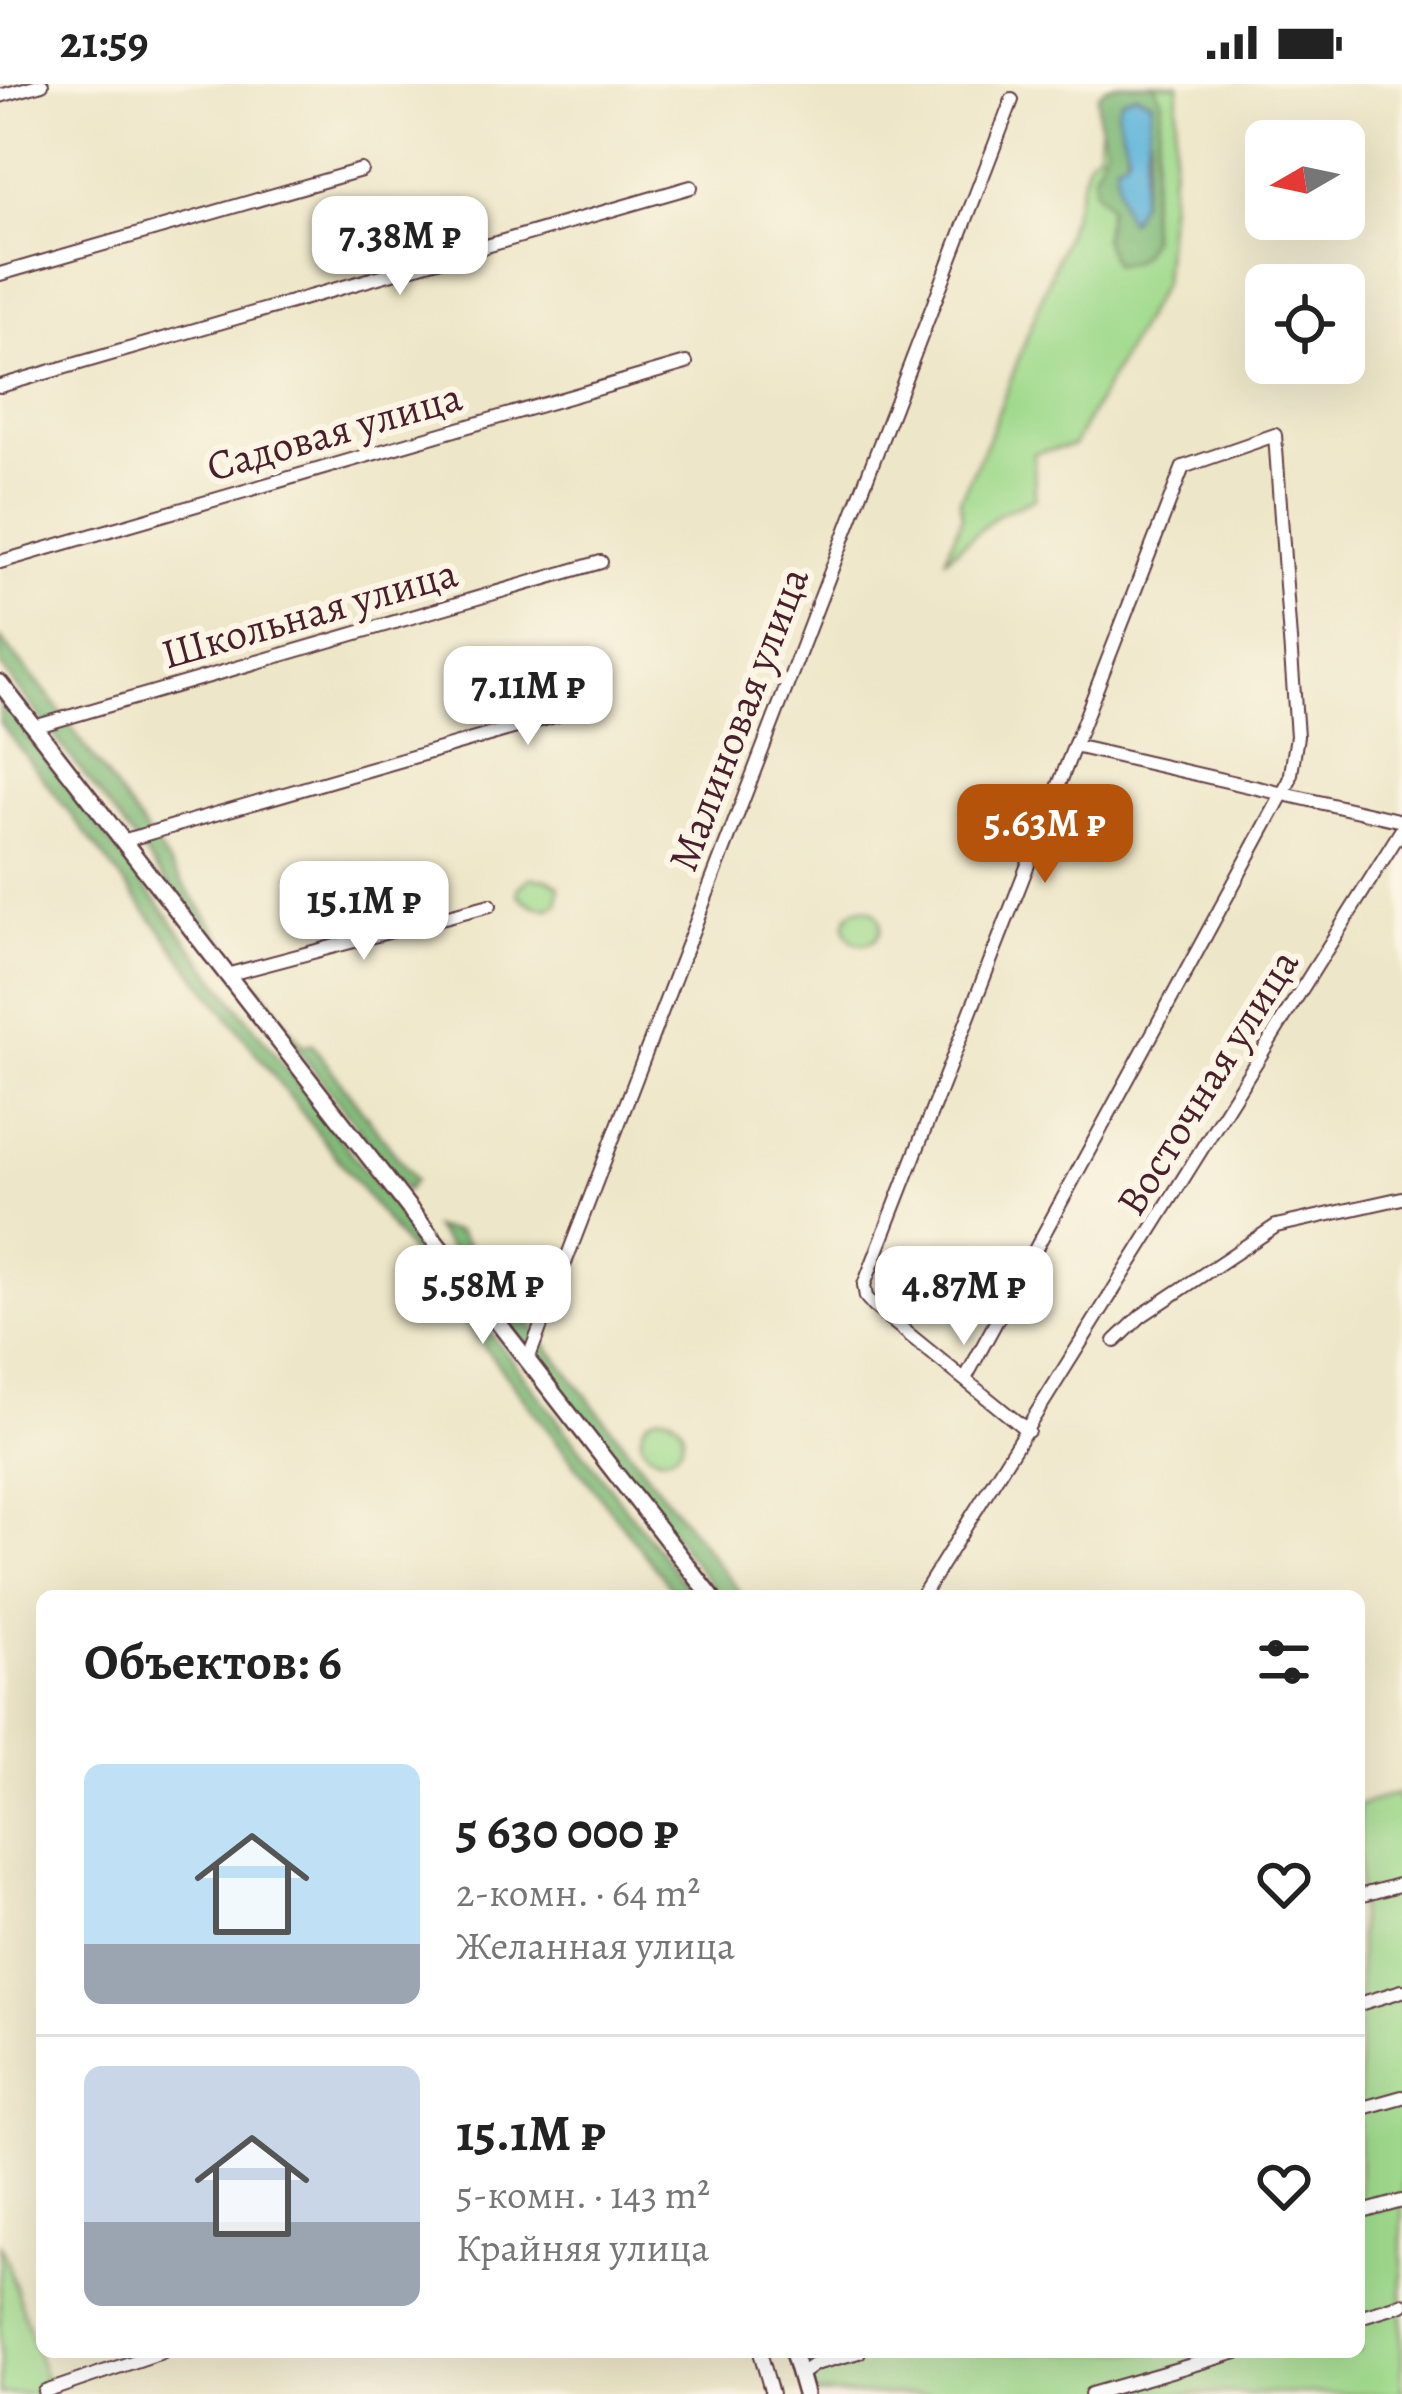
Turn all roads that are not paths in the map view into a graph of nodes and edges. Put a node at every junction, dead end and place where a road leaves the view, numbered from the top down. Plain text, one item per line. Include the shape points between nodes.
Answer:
1 (42, 84) edge
2 (0, 96) edge
3 (1012, 100) dead end
4 (361, 170) dead end
5 (692, 187) dead end
6 (0, 274) edge
7 (686, 363) dead end
8 (0, 386) edge
9 (0, 562) edge
10 (602, 562) dead end
11 (0, 683) edge
12 (558, 715) dead end
13 (34, 727) junction
14 (1074, 746) junction
15 (1283, 792) junction
16 (1402, 825) edge
17 (122, 841) junction
18 (1395, 852) edge
19 (490, 905) dead end
20 (226, 975) junction
21 (1402, 1198) edge
22 (1115, 1341) dead end
23 (526, 1361) junction
24 (965, 1379) junction
25 (1028, 1431) junction
26 (706, 1590) edge
27 (926, 1590) edge
28 (1402, 1884) edge
29 (1365, 1894) edge
30 (1402, 1991) edge
31 (1365, 2002) edge
32 (1402, 2097) edge
33 (1365, 2107) edge
34 (1402, 2201) edge
35 (1365, 2211) edge
36 (1402, 2304) edge
37 (1365, 2315) edge
38 (144, 2358) edge
39 (762, 2358) edge
40 (795, 2358) edge
41 (837, 2358) edge
42 (1216, 2358) edge
43 (799, 2375) junction
44 (45, 2392) edge
45 (772, 2394) edge
46 (805, 2394) edge
47 (1091, 2394) edge

1 - 2 street
3 - 23 street, Малиновая улица
4 - 6 street
5 - 8 street
7 - 9 street, Садовая улица
10 - 13 street, Школьная улица
11 - 13 street
12 - 17 street
13 - 17 street
14 - 15 street
14 - 15 street via 1186,463 1275,435 1298,736
14 - 24 street via 864,1285 874,1306
15 - 16 street
15 - 24 street
16 - 18 street, Восточная улица
17 - 20 street
18 - 25 street, Восточная улица
19 - 20 street
20 - 23 street
21 - 22 street via 1276,1226
23 - 26 street
24 - 25 street
25 - 27 street, Восточная улица
28 - 29 street
30 - 31 street
32 - 33 street
34 - 35 street
36 - 37 street
38 - 44 street
39 - 45 street
40 - 43 street
41 - 43 street
42 - 47 street
43 - 46 street

